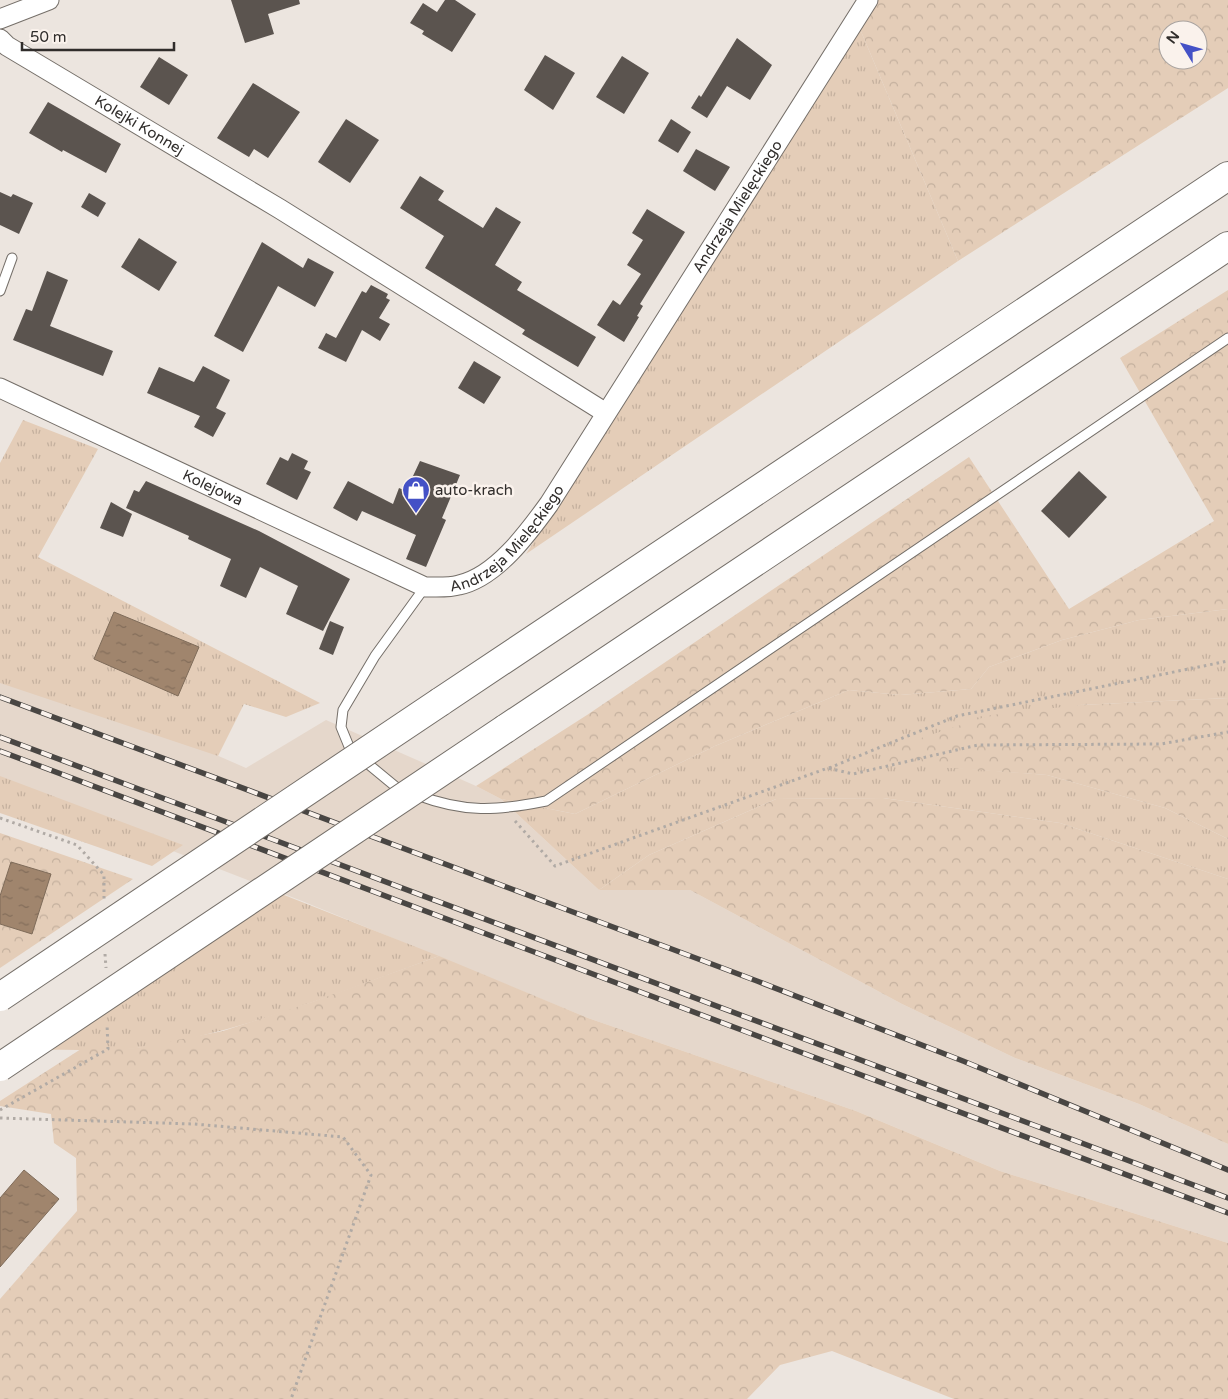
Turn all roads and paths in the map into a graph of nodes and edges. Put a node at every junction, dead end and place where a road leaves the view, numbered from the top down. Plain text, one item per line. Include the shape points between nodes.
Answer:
1 (49, 0) edge
2 (868, 0) edge
3 (0, 18) edge
4 (0, 39) edge
5 (1228, 176) edge
6 (1228, 246) edge
7 (12, 258) dead end
8 (0, 291) edge
9 (1228, 338) edge
10 (0, 388) edge
11 (606, 413) junction
12 (425, 587) junction
13 (1228, 661) edge
14 (1228, 732) edge
15 (828, 768) junction
16 (505, 809) junction
17 (0, 818) edge
18 (104, 875) dead end
19 (0, 997) edge
20 (0, 1067) edge
21 (0, 1118) edge
22 (292, 1399) edge

1 - 3 street
2 - 11 street, Andrzeja Mielęckiego
4 - 11 street, Kolejki Konnej
5 - 19 highway, bridge
6 - 20 highway, bridge
7 - 8 lane
9 - 16 lane via 546,801
10 - 12 street, Kolejowa
11 - 12 street, Andrzeja Mielęckiego via 549,504 510,552 491,570 460,585
12 - 16 lane via 355,687 343,710 341,728 350,749 396,787 440,804 470,809
13 - 15 path via 957,716
14 - 15 path via 1161,744 978,745 853,774
15 - 16 path via 555,866
17 - 18 path via 77,845
21 - 22 path via 194,1124 344,1137 371,1175

